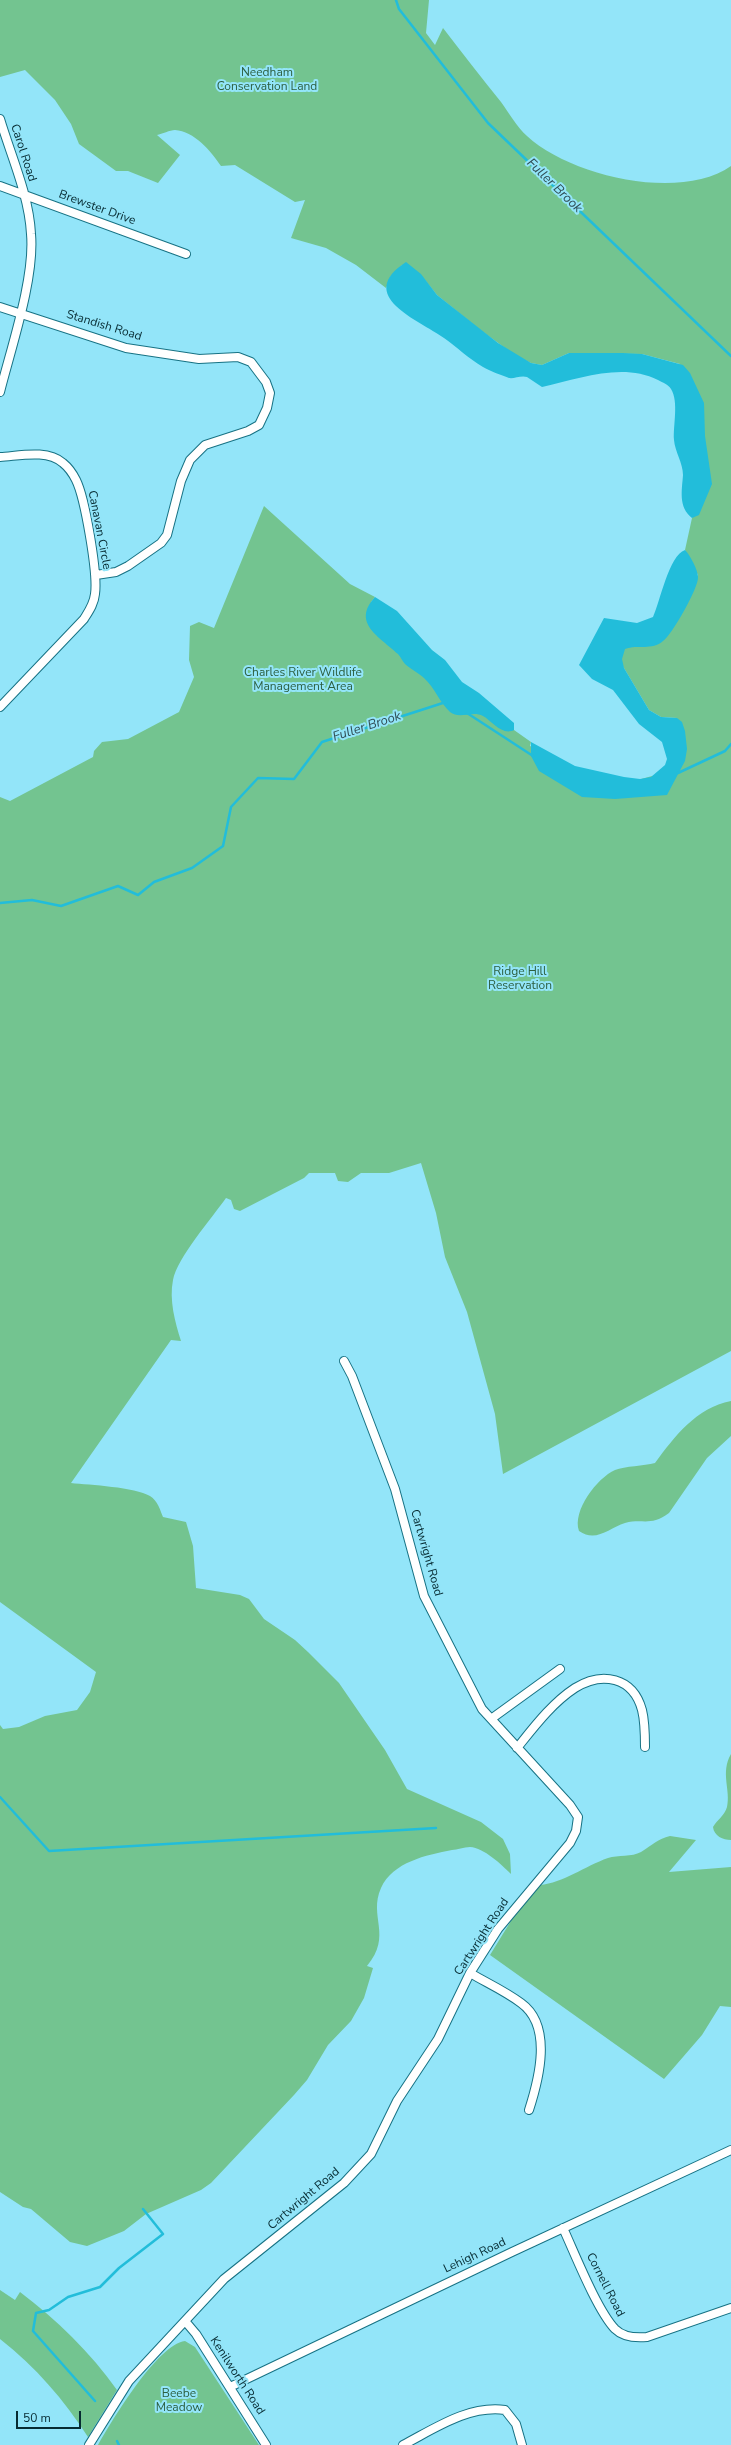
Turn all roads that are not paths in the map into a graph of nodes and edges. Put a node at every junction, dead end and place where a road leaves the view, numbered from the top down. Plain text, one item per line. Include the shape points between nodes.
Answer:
1 (0, 119) edge
2 (0, 186) edge
3 (24, 195) junction
4 (186, 254) dead end
5 (0, 307) edge
6 (19, 315) junction
7 (0, 392) edge
8 (0, 457) edge
9 (96, 575) junction
10 (0, 707) edge
11 (344, 1361) dead end
12 (560, 1669) dead end
13 (491, 1719) junction
14 (645, 1747) dead end
15 (518, 1748) junction
16 (470, 1973) junction
17 (529, 2110) dead end
18 (731, 2150) edge
19 (563, 2228) junction
20 (731, 2308) edge
21 (185, 2321) junction
22 (230, 2387) junction
23 (89, 2445) edge
24 (266, 2445) edge
25 (403, 2445) edge
26 (522, 2445) edge

1 - 3 street, Carol Road
2 - 3 street, Brewster Drive
3 - 4 street, Brewster Drive
3 - 6 street, Carol Road via 28,210 31,260
5 - 6 street, Standish Road
6 - 7 street, Carol Road
6 - 9 street, Standish Road via 39,318 126,348 199,359 238,358 251,362 266,382 270,393 267,408 259,425 205,445 190,460 181,481 167,536 161,543 116,572
8 - 9 street, Canavan Circle via 53,457 70,471 76,481 82,503
9 - 10 street, Canavan Circle via 93,604 84,619
11 - 13 street, Cartwright Road via 395,1489 424,1596 482,1709
12 - 13 street
13 - 15 street, Cartwright Road
14 - 15 street via 645,1722 634,1691 606,1677 574,1689 540,1720
15 - 16 street, Cartwright Road via 578,1816 576,1831 570,1843 512,1910
16 - 17 street via 522,2003 537,2027 540,2044 538,2077
16 - 21 street, Cartwright Road via 438,2040 397,2101 371,2154 344,2182 224,2279
18 - 19 street, Lehigh Road
19 - 20 street, Cornell Road via 604,2314 616,2330 632,2338 646,2337
19 - 22 street, Lehigh Road
21 - 22 street, Kenilworth Road
21 - 23 street, Cartwright Road via 124,2388
22 - 24 street, Kenilworth Road
25 - 26 street via 467,2413 489,2408 505,2410 516,2424

